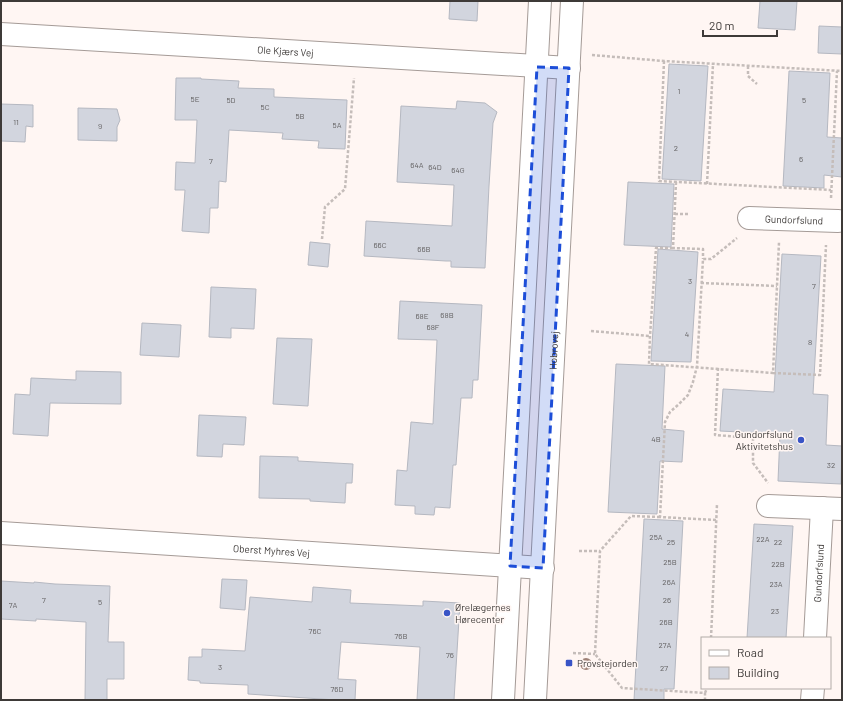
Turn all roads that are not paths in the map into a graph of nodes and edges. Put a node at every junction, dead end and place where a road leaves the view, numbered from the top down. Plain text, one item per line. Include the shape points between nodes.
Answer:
1 (540, 1) edge
2 (572, 1) edge
3 (1, 34) edge
4 (537, 67) junction
5 (569, 68) junction
6 (749, 218) dead end
7 (838, 223) edge
8 (768, 506) road end
9 (832, 509) edge
10 (1, 533) edge
11 (510, 566) junction
12 (543, 568) junction
13 (815, 637) edge
14 (813, 689) edge
15 (503, 700) edge
16 (535, 700) edge
17 (812, 700) edge

1 - 4 street
2 - 5 street, Hobrovej
3 - 4 street, Ole Kjærs Vej
4 - 5 street, Ole Kjærs Vej
4 - 11 street
5 - 12 street, Hobrovej
6 - 7 street, Gundorfslund
8 - 9 street, Gundorfslund
9 - 13 street, Gundorfslund
10 - 11 street, Oberst Myhres Vej
11 - 12 street, Oberst Myhres Vej
11 - 15 street
12 - 16 street, Hobrovej
14 - 17 street

